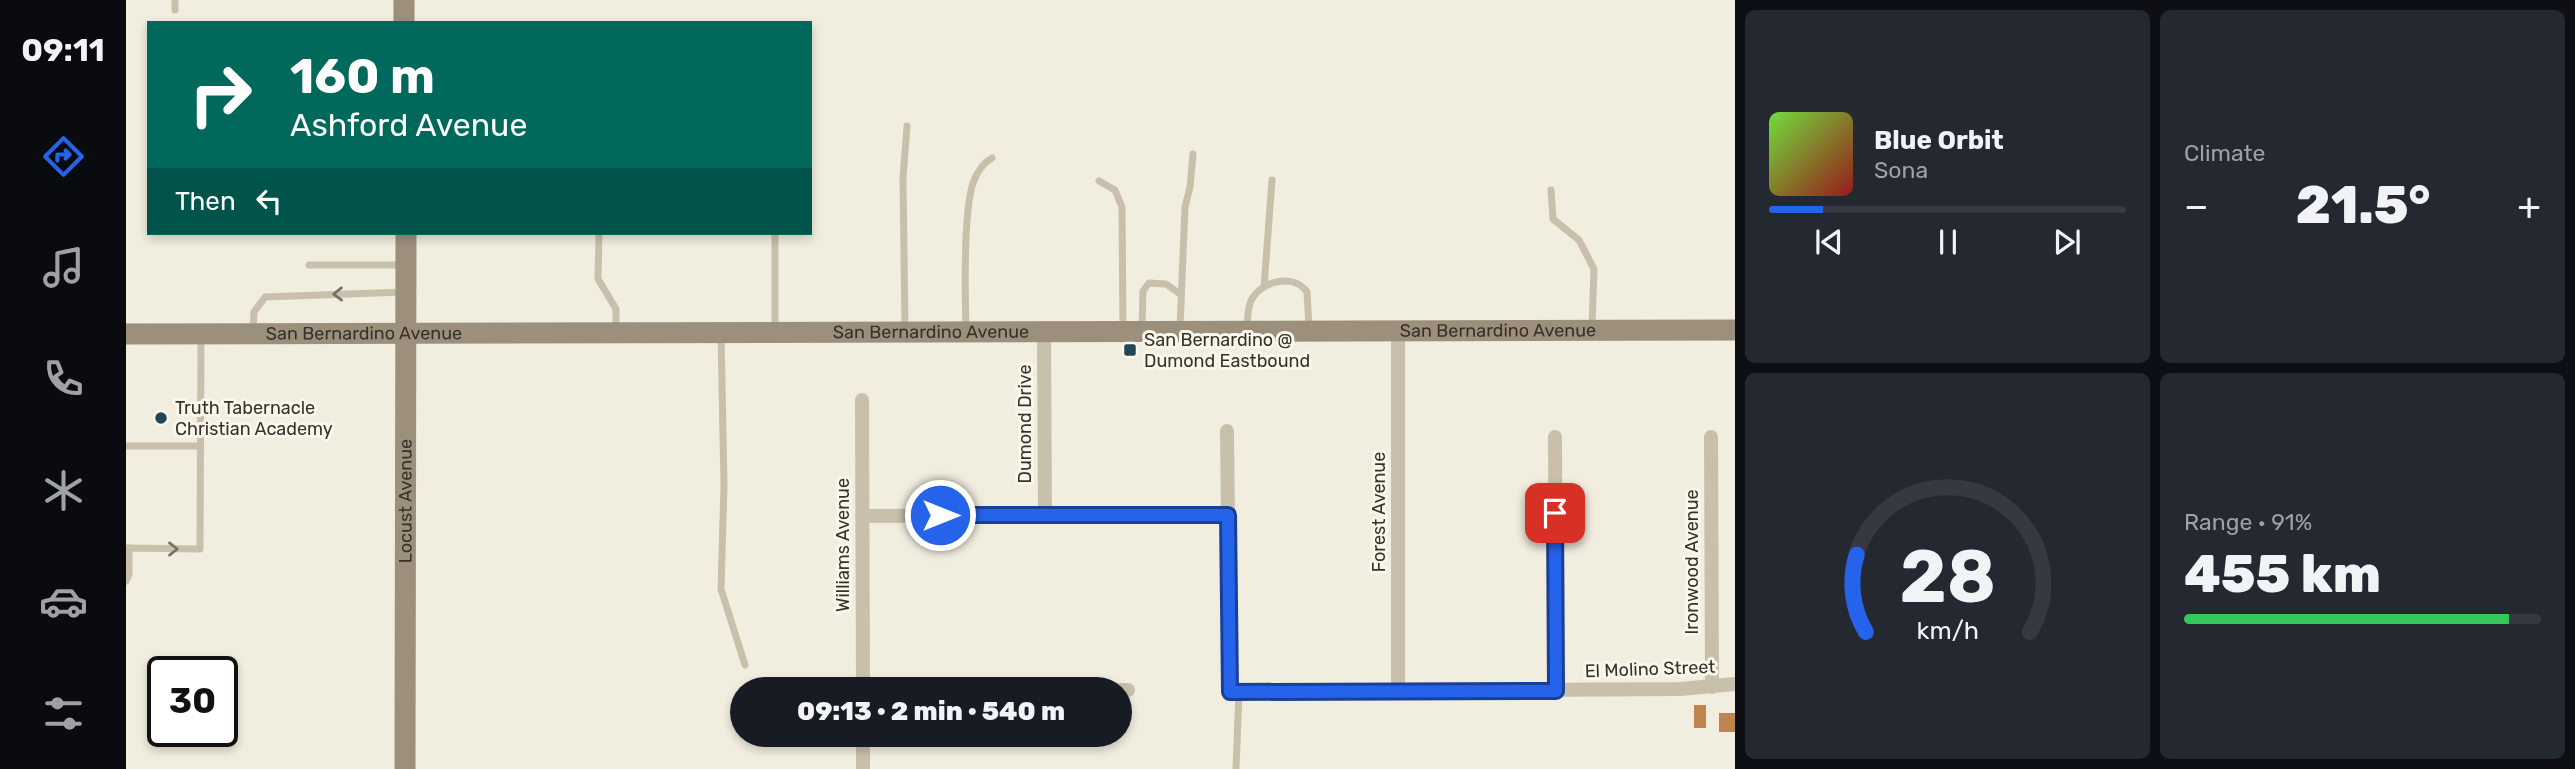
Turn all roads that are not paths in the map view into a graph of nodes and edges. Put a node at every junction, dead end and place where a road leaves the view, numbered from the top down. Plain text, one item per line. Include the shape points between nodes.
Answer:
1 (175, 0) edge
2 (404, 0) edge
3 (175, 10) dead end
4 (404, 21) edge
5 (907, 126) dead end
6 (1193, 154) dead end
7 (992, 158) dead end
8 (1272, 180) dead end
9 (1099, 181) dead end
10 (1551, 190) dead end
11 (406, 235) edge
12 (599, 235) edge
13 (775, 235) edge
14 (309, 265) dead end
15 (406, 265) junction
16 (1264, 288) junction
17 (406, 292) junction
18 (1180, 294) junction
19 (1735, 330) edge
20 (1309, 331) junction
21 (1398, 331) junction
22 (1592, 331) junction
23 (1044, 332) junction
24 (1132, 332) junction
25 (1180, 332) junction
26 (1246, 332) junction
27 (253, 333) junction
28 (905, 333) junction
29 (966, 333) junction
30 (126, 334) edge
31 (201, 334) junction
32 (616, 334) junction
33 (721, 334) junction
34 (775, 334) junction
35 (406, 335) junction
36 (862, 400) dead end
37 (1227, 431) dead end
38 (1555, 437) dead end
39 (1711, 437) dead end
40 (126, 446) edge
41 (200, 446) junction
42 (1045, 515) junction
43 (1228, 515) junction
44 (862, 516) junction
45 (127, 548) edge
46 (126, 581) edge
47 (745, 665) dead end
48 (863, 677) edge
49 (1735, 684) edge
50 (1712, 687) junction
51 (1556, 691) junction
52 (1234, 692) junction
53 (1398, 692) junction
54 (863, 747) edge
55 (405, 769) edge
56 (863, 769) edge
57 (1236, 769) edge

1 - 3 lane
2 - 4 main road
5 - 28 lane
6 - 18 lane
7 - 29 lane via 984,162 972,184
8 - 16 lane
9 - 24 lane via 1115,190 1122,207
10 - 22 lane via 1553,219 1579,240 1594,269
11 - 15 main road, Locust Avenue
12 - 32 lane via 598,279 617,309
13 - 34 lane
14 - 15 lane
15 - 17 main road, Locust Avenue
16 - 20 lane via 1279,281 1303,286 1308,297
16 - 26 lane via 1250,301
17 -> 27 lane via 265,297 254,312
17 - 35 main road, Locust Avenue
18 - 24 lane via 1161,283 1146,286
18 - 25 lane
19 - 22 main road, San Bernardino Avenue
20 - 21 main road, San Bernardino Avenue
20 - 26 main road, San Bernardino Avenue
21 - 22 main road, San Bernardino Avenue
21 - 53 street, Forest Avenue
23 - 24 main road, San Bernardino Avenue
23 - 29 main road, San Bernardino Avenue
23 - 42 street, Dumond Drive
24 - 25 main road, San Bernardino Avenue
25 - 26 main road, San Bernardino Avenue
27 - 31 main road, San Bernardino Avenue
27 - 35 main road, San Bernardino Avenue
28 - 29 main road, San Bernardino Avenue
28 - 34 main road, San Bernardino Avenue
30 - 31 main road, San Bernardino Avenue
31 - 41 lane
32 - 33 main road, San Bernardino Avenue
32 - 35 main road, San Bernardino Avenue
33 - 34 main road, San Bernardino Avenue
33 - 47 lane via 721,589
35 - 55 main road, Locust Avenue
36 - 44 street, Williams Avenue
37 - 43 street
38 - 51 street
39 - 50 street, Ironwood Avenue
40 - 41 lane
45 -> 41 lane via 200,549
42 - 43 street
42 - 44 street
43 - 52 street
44 - 48 street, Williams Avenue
45 - 46 lane
49 - 50 street, El Molino Street
50 - 51 street, El Molino Street
51 - 53 street, El Molino Street
52 - 53 street, El Molino Street
52 - 57 lane
54 - 56 street

